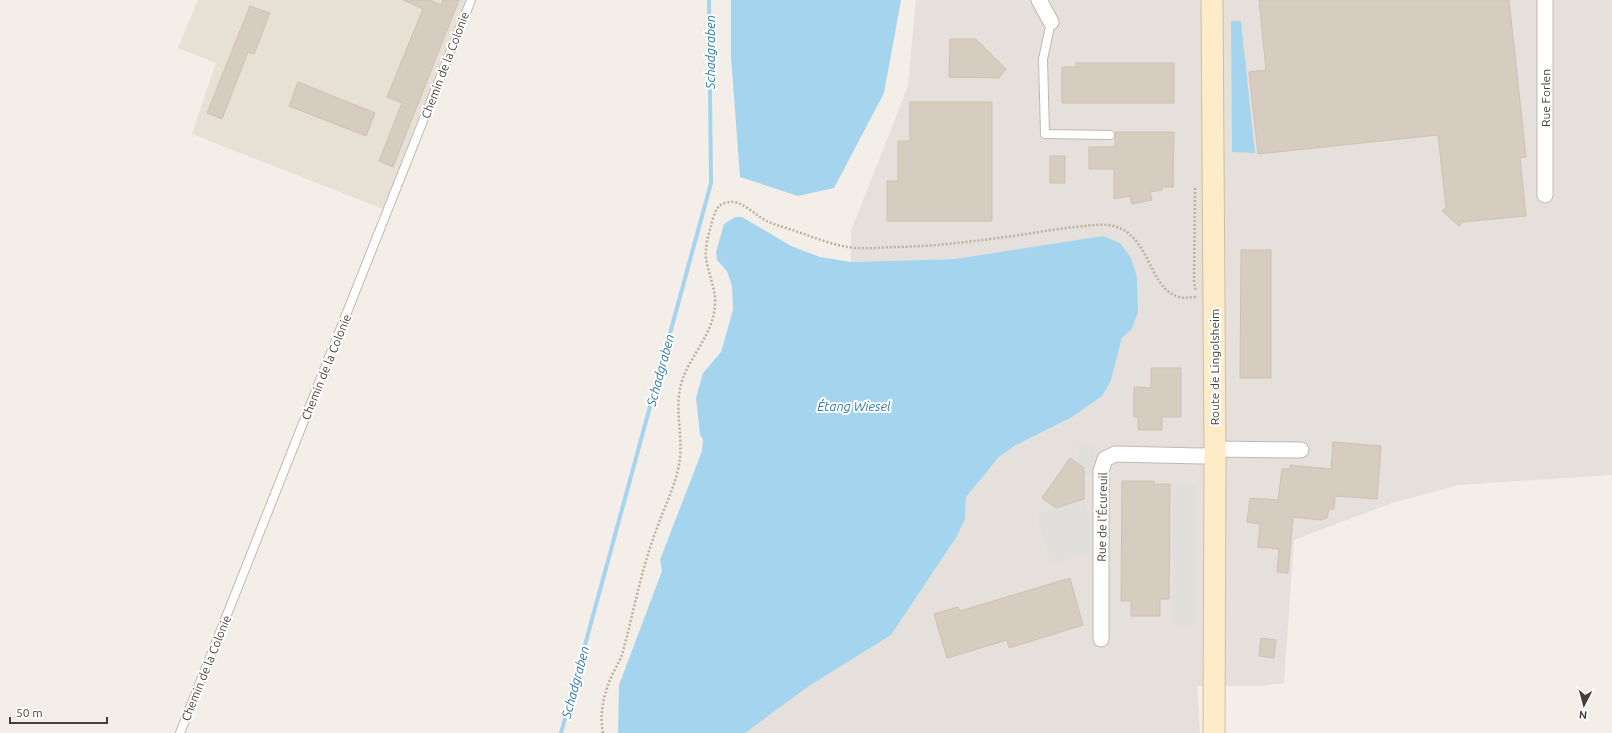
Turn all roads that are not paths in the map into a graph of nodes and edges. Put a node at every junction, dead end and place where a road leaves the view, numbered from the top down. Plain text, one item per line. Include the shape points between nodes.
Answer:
1 (470, 0) edge
2 (1039, 0) edge
3 (1212, 0) edge
4 (1545, 0) edge
5 (1051, 22) joint
6 (1110, 135) dead end
7 (1545, 195) dead end
8 (1301, 450) dead end
9 (1215, 452) junction
10 (1101, 639) dead end
11 (180, 733) edge
12 (1214, 733) edge

1 - 11 lane, Chemin de la Colonie
2 - 5 street
3 - 9 main road, Route de Lingolsheim
4 - 7 street, Rue Forlen
5 - 6 lane via 1043,59 1045,134
8 - 9 street, Rue de l'Écureuil
9 - 10 street, Rue de l'Écureuil via 1201,456 1115,454 1105,459 1101,471
9 - 12 main road, Route de Lingolsheim

